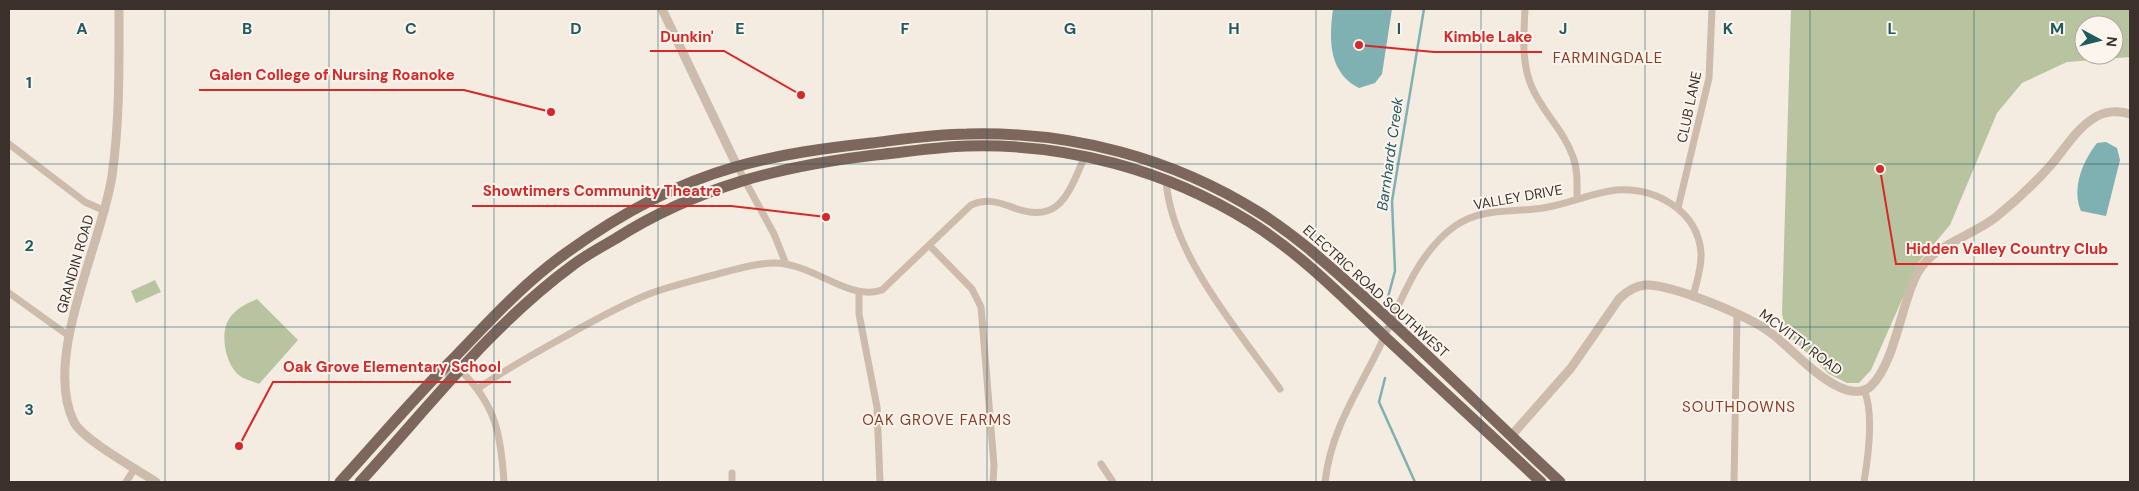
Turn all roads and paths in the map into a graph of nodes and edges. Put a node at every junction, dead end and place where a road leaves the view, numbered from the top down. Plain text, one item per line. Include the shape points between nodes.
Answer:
1 (120, 9) edge
2 (662, 9) edge
3 (1525, 9) edge
4 (1712, 9) edge
5 (2130, 114) edge
6 (9, 144) edge
7 (1086, 156) junction
8 (737, 166) junction
9 (745, 179) junction
10 (1166, 180) junction
11 (1577, 199) junction
12 (1678, 208) junction
13 (105, 211) junction
14 (929, 245) junction
15 (786, 264) junction
16 (9, 293) edge
17 (859, 293) junction
18 (1693, 297) junction
19 (1737, 314) junction
20 (1392, 322) junction
21 (1383, 335) junction
22 (69, 336) junction
23 (461, 371) junction
24 (437, 374) junction
25 (478, 388) junction
26 (1280, 388) dead end
27 (1864, 390) junction
28 (1511, 436) junction
29 (1101, 464) dead end
30 (135, 468) junction
31 (732, 473) dead end
32 (126, 482) edge
33 (156, 482) edge
34 (340, 482) edge
35 (360, 482) edge
36 (504, 482) edge
37 (732, 482) edge
38 (880, 482) edge
39 (993, 482) edge
40 (1113, 482) edge
41 (1325, 482) edge
42 (1541, 482) edge
43 (1560, 482) edge
44 (1734, 482) edge
45 (1864, 482) edge

1 - 13 street, GRANDIN ROAD via 116,145
2 - 8 street
3 - 11 street via 1528,74 1536,96 1573,156
4 - 12 street, CLUB LANE via 1709,78
5 - 27 street via 2114,112 2095,117 2024,193 1994,219 1941,248 1917,273 1884,364 1870,387
6 - 13 street via 85,202
7 - 9 main road, ELECTRIC ROAD SOUTHWEST via 1005,146 936,148 803,165
7 - 10 main road, ELECTRIC ROAD SOUTHWEST
7 - 14 street via 1071,188 1044,213 1029,214 997,202 979,202 965,210
8 - 9 street
8 - 20 main road, ELECTRIC ROAD SOUTHWEST via 799,152 967,134 1037,136 1108,148 1172,169 1259,212 1316,254
8 - 24 main road, ELECTRIC ROAD SOUTHWEST via 656,198 576,245 509,299
9 - 15 street
9 - 23 main road, ELECTRIC ROAD SOUTHWEST via 664,210 593,250 525,304
10 - 21 main road, ELECTRIC ROAD SOUTHWEST via 1223,206 1272,237 1306,263
10 - 26 street via 1170,207 1192,262
11 - 12 street, VALLEY DRIVE via 1616,190 1638,191 1664,198
11 - 20 street, VALLEY DRIVE via 1542,208 1484,213 1456,225 1426,256
12 - 18 street, VALLEY DRIVE via 1693,226 1700,244 1700,265
13 - 22 street, GRANDIN ROAD
14 - 17 street via 882,290
14 - 39 street via 972,289 981,306
15 - 17 street via 816,272
15 - 25 street via 737,269 648,295 513,365
16 - 22 street
17 - 38 street via 859,314 877,407
18 - 19 street, MCVITTY ROAD
18 - 28 street, MCVITTY ROAD via 1647,285 1626,292 1571,368
19 - 27 street, MCVITTY ROAD via 1770,332 1834,384 1852,391
19 - 44 street
20 - 21 street, VALLEY DRIVE
20 - 28 main road, ELECTRIC ROAD SOUTHWEST
21 - 41 street, VALLEY DRIVE via 1341,420 1329,456
21 - 42 main road, ELECTRIC ROAD SOUTHWEST
22 - 30 street, GRANDIN ROAD via 64,370 65,392 75,425
23 - 24 street
23 - 25 street
23 - 35 main road, ELECTRIC ROAD SOUTHWEST
24 - 34 main road, ELECTRIC ROAD SOUTHWEST
25 - 36 street via 492,412 498,431
27 - 45 street via 1868,398 1869,425
28 - 43 main road, ELECTRIC ROAD SOUTHWEST
29 - 40 street
30 - 32 street
30 - 33 street, GRANDIN ROAD
31 - 37 street

